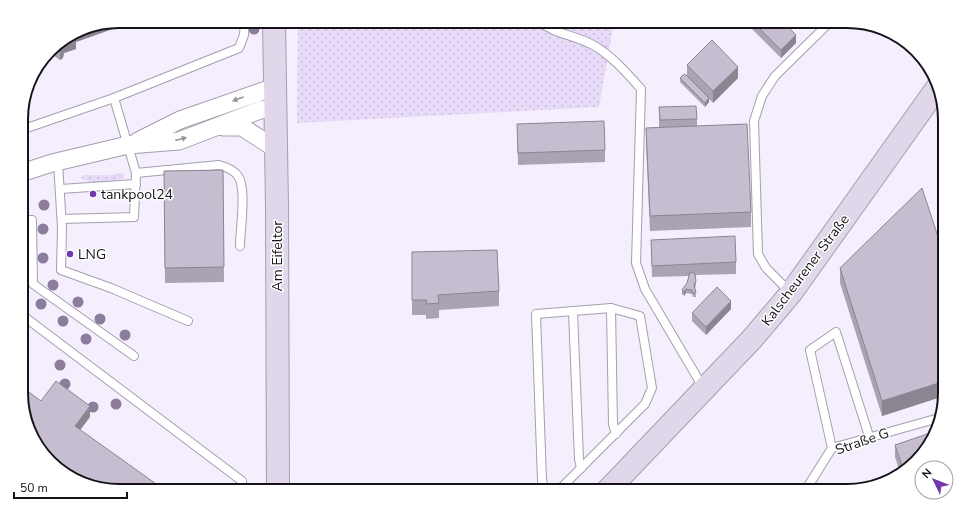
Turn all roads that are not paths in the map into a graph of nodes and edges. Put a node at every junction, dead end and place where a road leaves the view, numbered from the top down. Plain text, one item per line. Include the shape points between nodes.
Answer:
1 (244, 28) edge
2 (274, 28) edge
3 (551, 28) edge
4 (824, 28) edge
5 (934, 92) edge
6 (275, 97) junction
7 (114, 98) junction
8 (219, 127) junction
9 (28, 128) edge
10 (128, 145) junction
11 (276, 149) junction
12 (58, 162) junction
13 (28, 171) edge
14 (136, 173) junction
15 (136, 184) junction
16 (60, 189) junction
17 (62, 219) junction
18 (28, 220) edge
19 (240, 246) dead end
20 (791, 293) junction
21 (612, 308) junction
22 (573, 312) junction
23 (28, 320) edge
24 (188, 321) dead end
25 (134, 356) dead end
26 (704, 390) junction
27 (934, 419) edge
28 (616, 434) junction
29 (869, 436) junction
30 (832, 448) junction
31 (582, 468) junction
32 (242, 481) dead end
33 (278, 484) edge
34 (543, 484) edge
35 (565, 484) edge
36 (614, 484) edge
37 (809, 484) edge

1 - 7 lane via 239,48
2 - 6 main road, Am Eifeltor
3 - 26 lane via 592,44 611,58 641,89 636,263 645,289
4 - 20 lane via 775,76 762,96 754,120 758,254 766,268
5 - 20 main road, Kalscheurener Straße
6 - 8 street via 260,110
6 -> 10 street via 180,120
6 - 11 main road, Am Eifeltor
7 - 9 lane
7 - 10 lane
10 -> 8 street via 179,141
8 - 11 street via 242,128
10 - 12 street
10 - 14 lane
11 - 33 main road, Am Eifeltor
12 - 13 street
12 - 16 lane
14 - 15 lane
14 - 19 lane via 219,165 230,169 238,176 242,186
15 - 16 lane
15 - 17 lane via 134,217
16 - 17 lane
17 - 24 lane via 61,270
18 - 25 lane via 32,220 33,284
20 - 26 main road, Kalscheurener Straße
21 - 22 lane
21 - 28 lane via 613,424
21 - 28 lane via 640,316 652,388 645,404
22 - 31 lane via 579,459
22 - 34 lane via 536,314
23 - 32 lane
26 - 36 main road, Kalscheurener Straße
27 - 29 lane, Straße G
28 - 31 lane
29 - 30 lane, Straße G
29 - 30 lane via 836,332 810,350
30 - 37 lane, Straße G
31 - 35 lane

